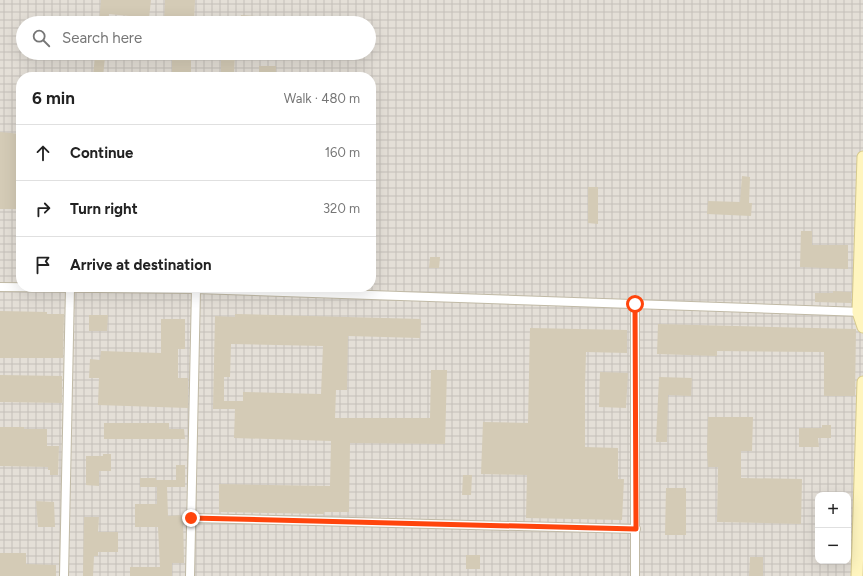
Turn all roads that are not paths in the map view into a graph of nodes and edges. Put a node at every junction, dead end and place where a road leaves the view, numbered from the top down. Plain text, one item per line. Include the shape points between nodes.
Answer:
1 (863, 157) edge
2 (0, 287) edge
3 (16, 287) edge
4 (70, 292) edge
5 (196, 292) edge
6 (284, 292) edge
7 (635, 304) junction
8 (860, 312) edge
9 (863, 327) edge
10 (863, 382) edge
11 (191, 518) junction
12 (636, 529) junction
13 (860, 541) edge
14 (64, 576) edge
15 (190, 576) edge
16 (635, 576) edge
17 (857, 576) edge

1 - 8 main road
2 - 3 street
4 - 14 street
5 - 11 street
6 - 7 street
7 - 8 street
7 - 12 street
8 - 9 main road
10 - 13 main road
11 - 12 street
11 - 15 street
12 - 16 street
13 - 17 main road

